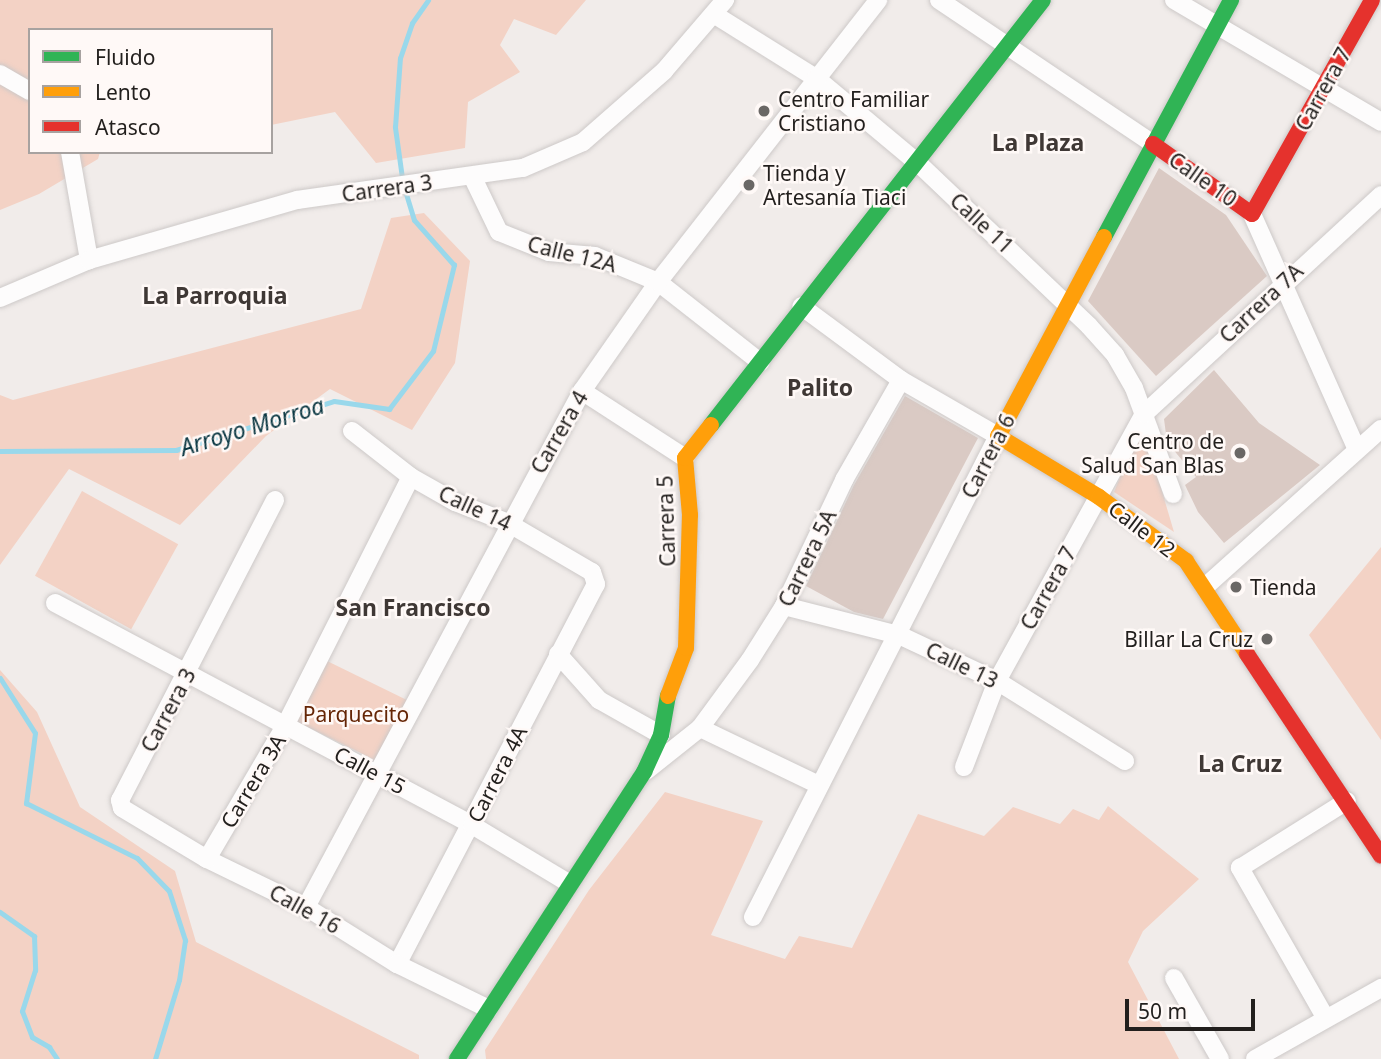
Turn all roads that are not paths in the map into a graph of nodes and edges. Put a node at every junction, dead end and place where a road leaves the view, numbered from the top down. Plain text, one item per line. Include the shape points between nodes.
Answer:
1 (878, 0) edge
2 (939, 0) edge
3 (1043, 0) edge
4 (1174, 0) edge
5 (1231, 0) edge
6 (1372, 0) edge
7 (720, 8) edge
8 (1216, 24) junction
9 (1010, 48) junction
10 (0, 74) edge
11 (816, 78) junction
12 (1324, 88) junction
13 (28, 90) edge
14 (1381, 122) edge
15 (1153, 144) junction
16 (69, 154) edge
17 (919, 164) junction
18 (473, 178) junction
19 (1381, 195) edge
20 (1252, 214) junction
21 (89, 260) junction
22 (1285, 280) junction
23 (658, 282) junction
24 (0, 298) edge
25 (1067, 303) junction
26 (801, 306) junction
27 (760, 362) junction
28 (901, 380) junction
29 (582, 391) junction
30 (1144, 414) junction
31 (1381, 429) edge
32 (352, 431) dead end
33 (998, 436) junction
34 (1357, 450) junction
35 (685, 458) junction
36 (411, 477) junction
37 (1173, 494) dead end
38 (1099, 496) junction
39 (275, 500) dead end
40 (508, 523) junction
41 (596, 584) joint
42 (1206, 586) junction
43 (55, 603) dead end
44 (784, 606) junction
45 (899, 635) junction
46 (558, 654) junction
47 (187, 673) junction
48 (997, 681) junction
49 (285, 726) junction
50 (700, 728) junction
51 (661, 735) junction
52 (1125, 761) dead end
53 (964, 767) dead end
54 (644, 772) junction
55 (379, 775) junction
56 (819, 785) junction
57 (1347, 801) junction
58 (122, 807) joint
59 (472, 825) junction
60 (1381, 856) edge
61 (207, 859) junction
62 (570, 884) junction
63 (306, 907) junction
64 (753, 917) dead end
65 (397, 964) junction
66 (1174, 978) dead end
67 (1381, 988) edge
68 (489, 1009) junction
69 (1325, 1017) junction
70 (457, 1059) edge
71 (1220, 1059) edge
72 (1255, 1059) edge

1 - 11 street, Carrera 4
2 - 9 street, Calle 10
3 - 9 street, Carrera 5
4 - 8 street
5 - 8 street, Carrera 6
6 - 12 street, Carrera 7
7 - 11 street, Calle 11
7 - 18 street, Carrera 3 via 664,71 583,142 523,169
8 - 12 street
8 - 15 street, Carrera 6
9 - 15 street, Calle 10
9 - 17 street, Carrera 5
10 - 13 street
11 - 17 street, Calle 11
11 - 23 street, Carrera 4
12 - 14 street
12 - 20 street, Carrera 7
15 - 20 street, Calle 10
15 - 25 street, Carrera 6
16 - 21 street
17 - 25 street, Calle 11
17 - 26 street, Carrera 5
18 - 21 street, Carrera 3 via 297,200
18 - 23 street, Calle 12A via 499,232 549,252 595,256
19 - 22 street, Carrera 7A
20 - 22 street, Calle 10
21 - 24 street, Carrera 3
22 - 30 street, Carrera 7A
22 - 34 street, Calle 10
23 - 27 street, Calle 12A
23 - 29 street, Carrera 4
25 - 30 street, Calle 11 via 1115,355
25 - 33 street, Carrera 6
26 - 27 street, Carrera 5
26 - 28 street, Calle 12
27 - 35 street, Carrera 5
28 - 33 street, Calle 12
28 - 44 street, Carrera 5A via 844,480
29 - 35 street
29 - 40 street, Carrera 4
30 - 37 street, Calle 11
30 - 38 street, Carrera 7
31 - 34 street
32 - 36 street, Calle 14
33 - 38 street, Calle 12
33 - 45 street, Carrera 6
34 - 42 street
35 - 51 street, Carrera 5 via 690,515 686,648 665,704
36 - 40 street, Calle 14 via 455,502
36 - 49 street, Carrera 3A
38 - 42 street, Calle 12 via 1177,554
38 - 48 street, Carrera 7
39 - 47 street, Carrera 3
40 - 41 street, Calle 14 via 592,572
40 - 55 street, Carrera 4
41 - 46 street, Carrera 4A
42 - 57 street, Calle 12
43 - 47 street, Calle 15
44 - 45 street, Calle 13
44 - 50 street, Carrera 5A
45 - 48 street, Calle 13
45 - 56 street, Carrera 6
46 - 51 street via 599,700
46 - 59 street, Carrera 4A
47 - 49 street, Calle 15
47 - 58 street, Carrera 3 via 120,800
48 - 52 street, Calle 13
48 - 53 street, Carrera 7
49 - 55 street, Calle 15
49 - 61 street, Carrera 3A
50 - 54 street, Carrera 5A
50 - 56 street
51 - 54 street, Carrera 5
54 - 62 street, Carrera 5
55 - 59 street, Calle 15
55 - 63 street, Carrera 4
56 - 64 street, Carrera 6
57 - 60 street, Calle 12
57 - 69 street via 1240,868
58 - 61 street, Calle 16
59 - 62 street, Calle 15
59 - 65 street, Carrera 4A
61 - 63 street, Calle 16
62 - 68 street, Carrera 5
63 - 65 street, Calle 16
65 - 68 street, Calle 16
66 - 71 street
67 - 69 street
68 - 70 street, Carrera 5
69 - 72 street

